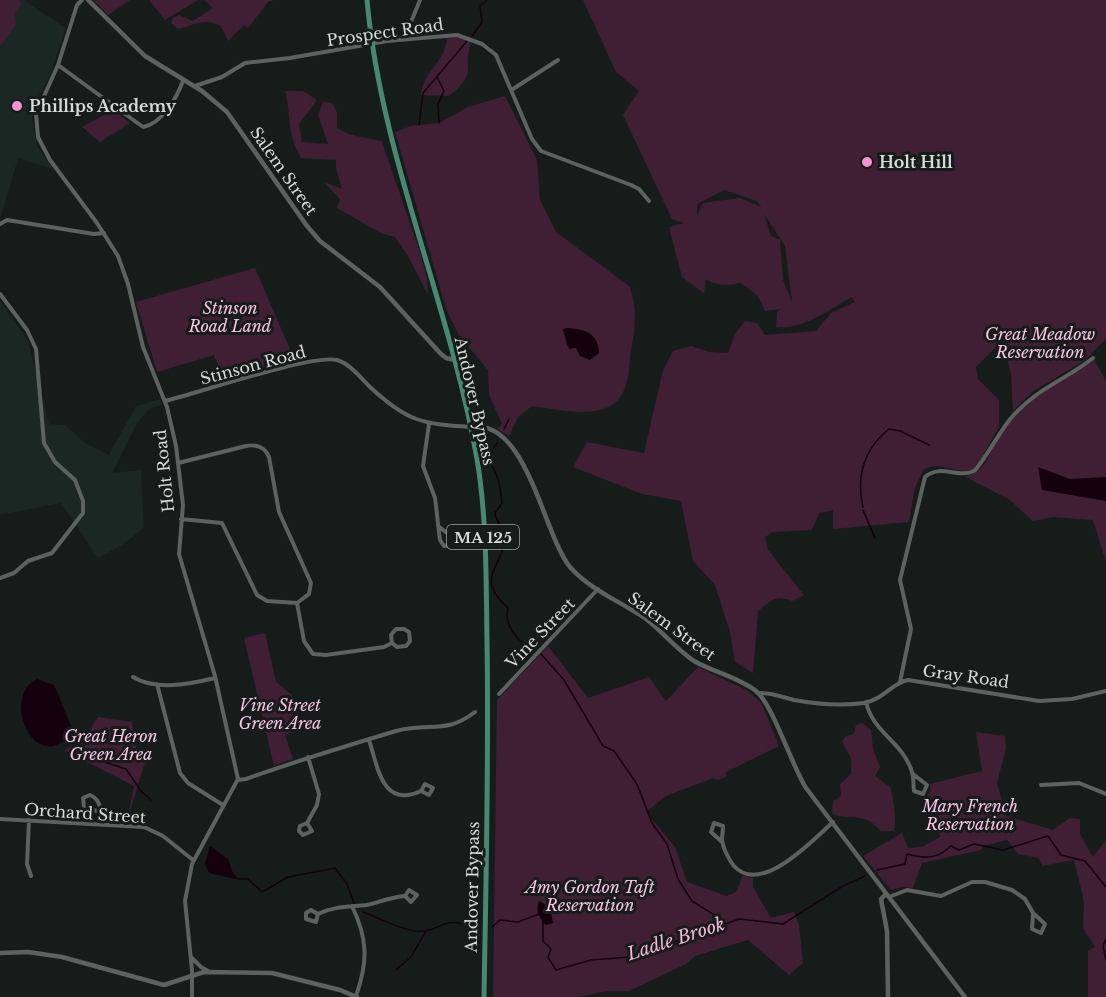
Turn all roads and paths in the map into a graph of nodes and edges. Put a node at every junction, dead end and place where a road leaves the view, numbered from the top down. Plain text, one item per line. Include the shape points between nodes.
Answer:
1 (82, 0) edge
2 (88, 0) edge
3 (367, 0) edge
4 (420, 0) edge
5 (77, 2) edge
6 (408, 39) junction
7 (372, 44) junction
8 (558, 60) dead end
9 (58, 65) junction
10 (183, 81) junction
11 (194, 87) junction
12 (513, 89) junction
13 (649, 201) dead end
14 (0, 224) edge
15 (104, 233) junction
16 (0, 294) edge
17 (1093, 358) dead end
18 (455, 360) junction
19 (165, 401) junction
20 (429, 424) junction
21 (471, 427) junction
22 (178, 463) junction
23 (181, 519) junction
24 (438, 526) junction
25 (0, 578) edge
26 (598, 590) junction
27 (297, 603) junction
28 (392, 643) junction
29 (133, 677) dead end
30 (215, 678) junction
31 (900, 682) junction
32 (157, 684) junction
33 (1106, 691) edge
34 (758, 693) junction
35 (499, 694) dead end
36 (866, 702) junction
37 (475, 712) dead end
38 (369, 740) junction
39 (308, 757) junction
40 (913, 774) junction
41 (238, 780) junction
42 (1041, 784) dead end
43 (421, 791) dead end
44 (1106, 794) edge
45 (223, 805) junction
46 (100, 812) junction
47 (0, 819) edge
48 (29, 820) junction
49 (833, 822) junction
50 (307, 823) dead end
51 (101, 824) junction
52 (722, 842) junction
53 (193, 860) junction
54 (31, 876) dead end
55 (888, 895) junction
56 (405, 896) dead end
57 (351, 906) junction
58 (318, 914) dead end
59 (1033, 914) junction
60 (0, 953) edge
61 (190, 954) junction
62 (209, 971) junction
63 (192, 976) junction
64 (192, 997) edge
65 (357, 997) edge
66 (484, 997) edge
67 (888, 997) edge
68 (965, 997) edge

1 - 5 street, Holt Road
2 - 10 street, Salem Street via 146,56
3 - 7 main road, Andover Bypass / MA 125
4 - 6 street
5 - 9 street, Holt Road
6 - 7 street, Prospect Road
6 - 12 street, Prospect Road via 453,35 482,44 496,55
7 - 11 street, Prospect Road via 245,63
7 - 18 main road, Andover Bypass / MA 125 via 383,104
8 - 12 street
9 - 10 street via 143,128 155,123
9 - 15 street, Holt Road via 36,114 38,137 50,160
10 - 11 street, Salem Street
11 - 18 street, Salem Street via 233,119 291,207 313,233 380,287 440,353
12 - 13 street, Prospect Road via 532,139 541,151 631,185
14 - 15 street via 8,220
15 - 19 street, Holt Road via 125,273 144,347
16 - 25 street via 36,349 44,443 55,462 75,480 83,501 82,513 52,554 28,561
17 - 31 street via 1043,388 1025,404 1001,429 975,471 936,470 926,477 900,580 911,629
18 - 21 main road, Andover Bypass / MA 125
19 - 20 street, Stinson Road via 294,365 334,360 345,364 399,411
19 - 22 street, Holt Road
20 - 21 street, Stinson Road
20 - 24 street via 423,466 435,498
21 - 26 street, Salem Street via 492,429 510,445 528,472 560,553 573,570
21 - 66 main road, Andover Bypass / MA 125 via 479,483 486,612
22 - 23 street, Holt Road
22 - 27 street via 250,445 265,450 279,512 311,583 309,594
23 - 27 street via 222,523 257,595 267,601
23 - 30 street, Holt Road via 180,560
24 - 24 street via 452,537 450,545 440,542
26 - 34 street, Salem Street via 648,621 694,660
26 - 35 street, Vine Street
27 - 28 street via 304,641 313,654
28 - 28 street via 391,635 396,629 409,632 406,646 400,648
29 - 32 street
30 - 32 street
30 - 41 street, Holt Road
31 - 33 street, Gray Road via 968,688 1039,701
31 - 36 street, Gray Road via 881,698
32 - 45 street via 180,773 188,783
34 - 36 street, Gray Road via 812,703
34 - 49 street via 795,771
36 - 40 street via 873,724 896,745
37 - 38 street via 454,726 418,727
38 - 39 street
38 - 43 street via 382,781 389,790 403,796
39 - 41 street
39 - 50 street via 319,794
40 - 40 street via 926,784 923,794 914,791
41 - 45 street
42 - 44 street via 1078,783
45 - 53 street
46 - 46 street via 96,799 85,796 84,807
46 - 51 street
47 - 48 street, Orchard Street
48 - 51 street, Orchard Street
48 - 54 street via 27,864
49 - 52 street via 790,860 759,874 736,868
49 - 55 street
51 - 53 street, Orchard Street via 150,828
52 - 52 street via 723,827 715,823 711,832
53 - 61 street via 185,901
55 - 59 street via 908,890 945,895 980,881 1015,892 1025,899
55 - 67 street via 881,899 888,931
55 - 68 street
56 - 57 street
57 - 58 street
57 - 65 street via 367,952
59 - 59 street via 1031,928 1041,933 1046,924
60 - 63 street via 63,957 164,986
61 - 62 street via 197,965
61 - 63 street
62 - 63 street
62 - 65 street via 278,974
63 - 64 street

